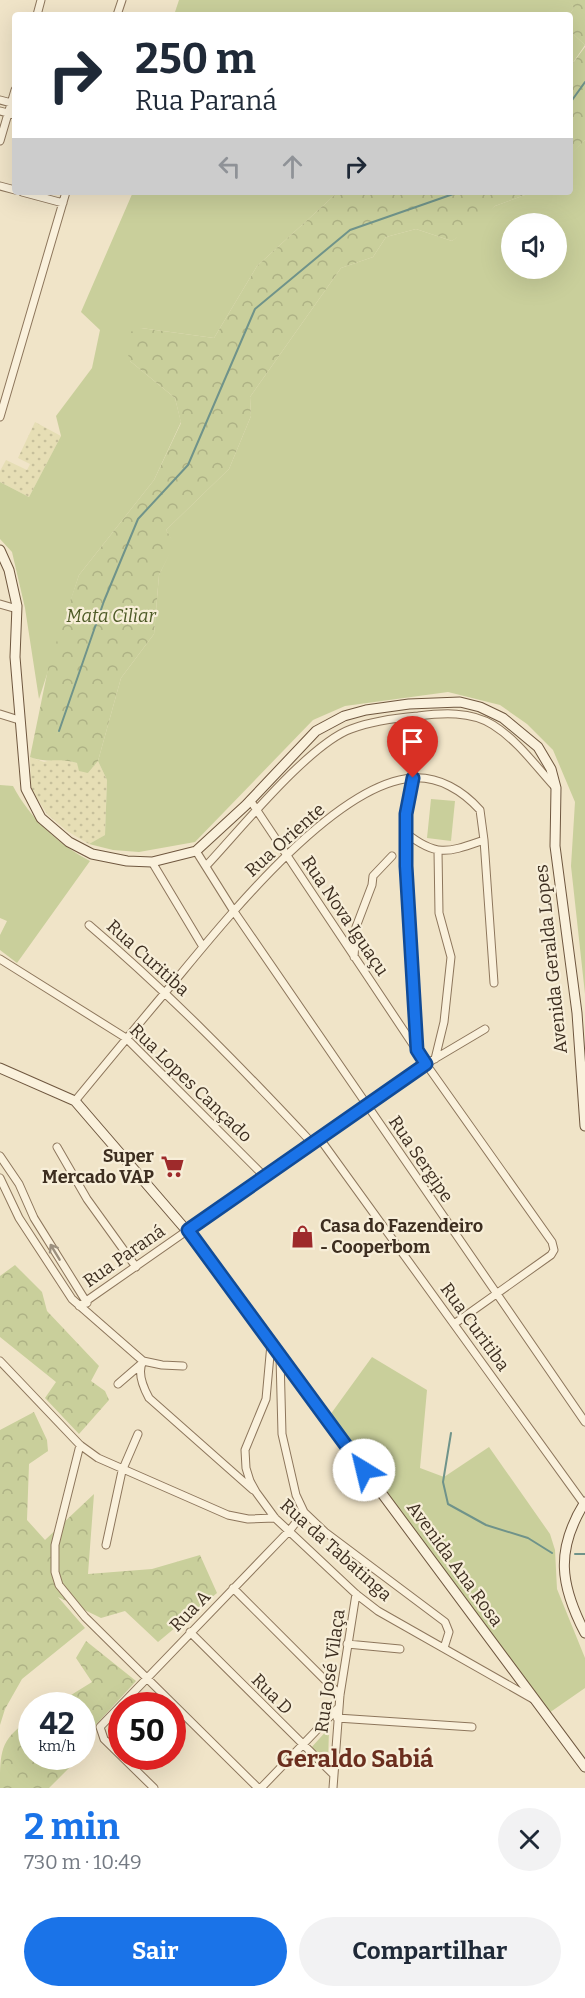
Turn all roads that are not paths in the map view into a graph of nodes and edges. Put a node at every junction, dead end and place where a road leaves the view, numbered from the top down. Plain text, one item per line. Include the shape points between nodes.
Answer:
1 (0, 111) edge
2 (12, 114) edge
3 (0, 141) edge
4 (33, 195) edge
5 (65, 195) edge
6 (63, 203) junction
7 (0, 417) edge
8 (0, 550) edge
9 (0, 604) edge
10 (17, 609) junction
11 (0, 714) edge
12 (19, 720) junction
13 (413, 778) junction
14 (556, 788) junction
15 (250, 800) junction
16 (257, 811) junction
17 (406, 833) junction
18 (484, 840) junction
19 (196, 851) junction
20 (438, 851) junction
21 (286, 856) junction
22 (392, 856) dead end
23 (152, 862) junction
24 (206, 866) junction
25 (233, 910) junction
26 (88, 925) dead end
27 (203, 947) junction
28 (354, 957) junction
29 (0, 959) edge
30 (494, 983) dead end
31 (165, 992) junction
32 (485, 1029) dead end
33 (126, 1038) junction
34 (417, 1050) junction
35 (435, 1059) junction
36 (426, 1064) junction
37 (0, 1068) edge
38 (75, 1101) junction
39 (368, 1106) junction
40 (585, 1126) edge
41 (320, 1139) junction
42 (313, 1144) junction
43 (57, 1147) dead end
44 (0, 1156) edge
45 (265, 1177) junction
46 (0, 1179) edge
47 (15, 1181) junction
48 (188, 1230) junction
49 (136, 1267) junction
50 (496, 1294) junction
51 (86, 1301) junction
52 (79, 1306) junction
53 (91, 1314) junction
54 (454, 1324) junction
55 (271, 1344) junction
56 (279, 1354) junction
57 (0, 1361) edge
58 (142, 1363) junction
59 (183, 1366) dead end
60 (118, 1384) dead end
61 (585, 1422) edge
62 (138, 1434) dead end
63 (81, 1445) junction
64 (122, 1471) junction
65 (256, 1492) junction
66 (585, 1503) edge
67 (304, 1512) junction
68 (275, 1518) junction
69 (290, 1530) junction
70 (106, 1545) dead end
71 (233, 1588) junction
72 (356, 1594) junction
73 (190, 1632) junction
74 (585, 1633) edge
75 (347, 1644) junction
76 (444, 1648) junction
77 (400, 1649) dead end
78 (146, 1678) junction
79 (340, 1695) junction
80 (535, 1701) junction
81 (339, 1708) junction
82 (337, 1718) junction
83 (472, 1726) dead end
84 (302, 1746) junction
85 (585, 1767) edge
86 (333, 1774) junction
87 (154, 1788) edge
88 (260, 1788) edge
89 (333, 1788) edge

1 - 2 street
2 - 3 street
4 - 6 street
5 - 6 street
6 - 7 street
8 - 10 main road, Avenida Geralda Lopes via 9,570
9 - 10 street
10 - 12 main road, Avenida Geralda Lopes
11 - 12 street
12 - 23 main road, Avenida Geralda Lopes via 26,789 41,818 69,842 92,854
13 - 17 street
13 - 18 street, Rua Oriente via 440,782 470,800 480,810
13 - 21 street, Rua Oriente via 388,784 348,805
14 - 15 main road, Avenida Geralda Lopes via 551,769 523,732 480,707 439,702 366,710 333,721 316,731
14 - 16 street via 510,737 490,723 465,715 428,714 349,729 317,749
14 - 40 main road, Avenida Geralda Lopes via 555,846 577,1013
15 - 16 street, Rua Nova Iguaçu
15 - 19 main road, Avenida Geralda Lopes
16 - 21 street, Rua Nova Iguaçu
16 - 24 street
17 - 20 street
17 - 34 street
18 - 20 street
18 - 30 street, Rua Oriente
19 - 23 main road, Avenida Geralda Lopes
19 - 24 street, Rua Sergipe
20 - 35 street via 439,913 451,957 444,1022
21 - 25 street, Rua Oriente
21 - 28 street, Rua Nova Iguaçu
22 - 28 street via 373,876 356,927
23 - 27 street
24 - 25 street, Rua Sergipe
25 - 27 street, Rua Oriente
25 - 39 street, Rua Sergipe
26 - 31 street, Rua Curitiba
27 - 31 street, Rua Oriente
28 - 34 street, Rua Nova Iguaçu
29 - 33 street, Rua Lopes Cançado
31 - 33 street, Rua Oriente
31 - 42 street, Rua Curitiba
32 - 35 street, Rua Paraná
33 - 38 street, Rua Oriente
33 - 45 street, Rua Lopes Cançado
34 - 36 street, Rua Nova Iguaçu
35 - 36 street, Rua Paraná
36 - 39 street, Rua Paraná
36 - 50 street, Rua Nova Iguaçu via 554,1246 551,1255
37 - 38 main road
38 - 48 main road, Avenida Ana Rosa
39 - 41 street, Rua Paraná
39 - 50 street, Rua Sergipe
41 - 42 street, Rua Paraná
41 - 54 street, Rua Curitiba
42 - 45 street, Rua Paraná
43 - 49 street via 87,1199
44 - 47 street
45 - 48 street, Rua Paraná
46 - 47 street
46 - 52 street via 19,1218
51 -> 47 street
48 - 49 street, Rua Paraná
48 - 55 main road, Avenida Ana Rosa
49 - 51 street, Rua Paraná
50 - 54 street
50 - 61 street, Rua Sergipe
51 - 52 street, Rua Paraná
51 - 53 street
52 - 53 street
53 - 58 street
54 - 66 street, Rua Curitiba
55 - 56 main road, Avenida Ana Rosa
55 - 65 street, Rua da Tabatinga via 266,1399 245,1450 246,1468
56 - 67 street via 282,1434 296,1495
56 - 80 main road, Avenida Ana Rosa
57 - 63 street
58 - 59 street
58 - 60 street
58 - 65 street via 142,1382 148,1398
62 - 64 street
63 - 64 street
63 - 78 street via 55,1545 55,1572 68,1598
64 - 68 street via 228,1515
64 - 70 street
65 - 68 street, Rua da Tabatinga
66 - 74 main road via 573,1522 563,1556 569,1598
67 - 69 street, Rua A
67 - 76 street via 325,1532 441,1617 449,1627
68 - 69 street, Rua da Tabatinga
69 - 71 street, Rua A
69 - 72 street, Rua da Tabatinga
71 - 73 street, Rua A
71 - 79 street
72 - 75 street, Rua José Vilaça
72 - 76 street, Rua da Tabatinga via 389,1618
73 - 78 street, Rua A
73 - 84 street, Rua D
75 - 77 street
75 - 79 street, Rua José Vilaça
76 - 80 street, Rua da Tabatinga
78 - 87 street, Rua A via 100,1731
78 - 88 street
79 - 81 street, Rua José Vilaça
80 - 85 main road, Avenida Ana Rosa
81 - 82 street, Rua José Vilaça
81 - 84 street
82 - 83 street
82 - 86 street, Rua José Vilaça
84 - 86 street, Rua D
84 - 88 street
86 - 89 street, Rua José Vilaça

